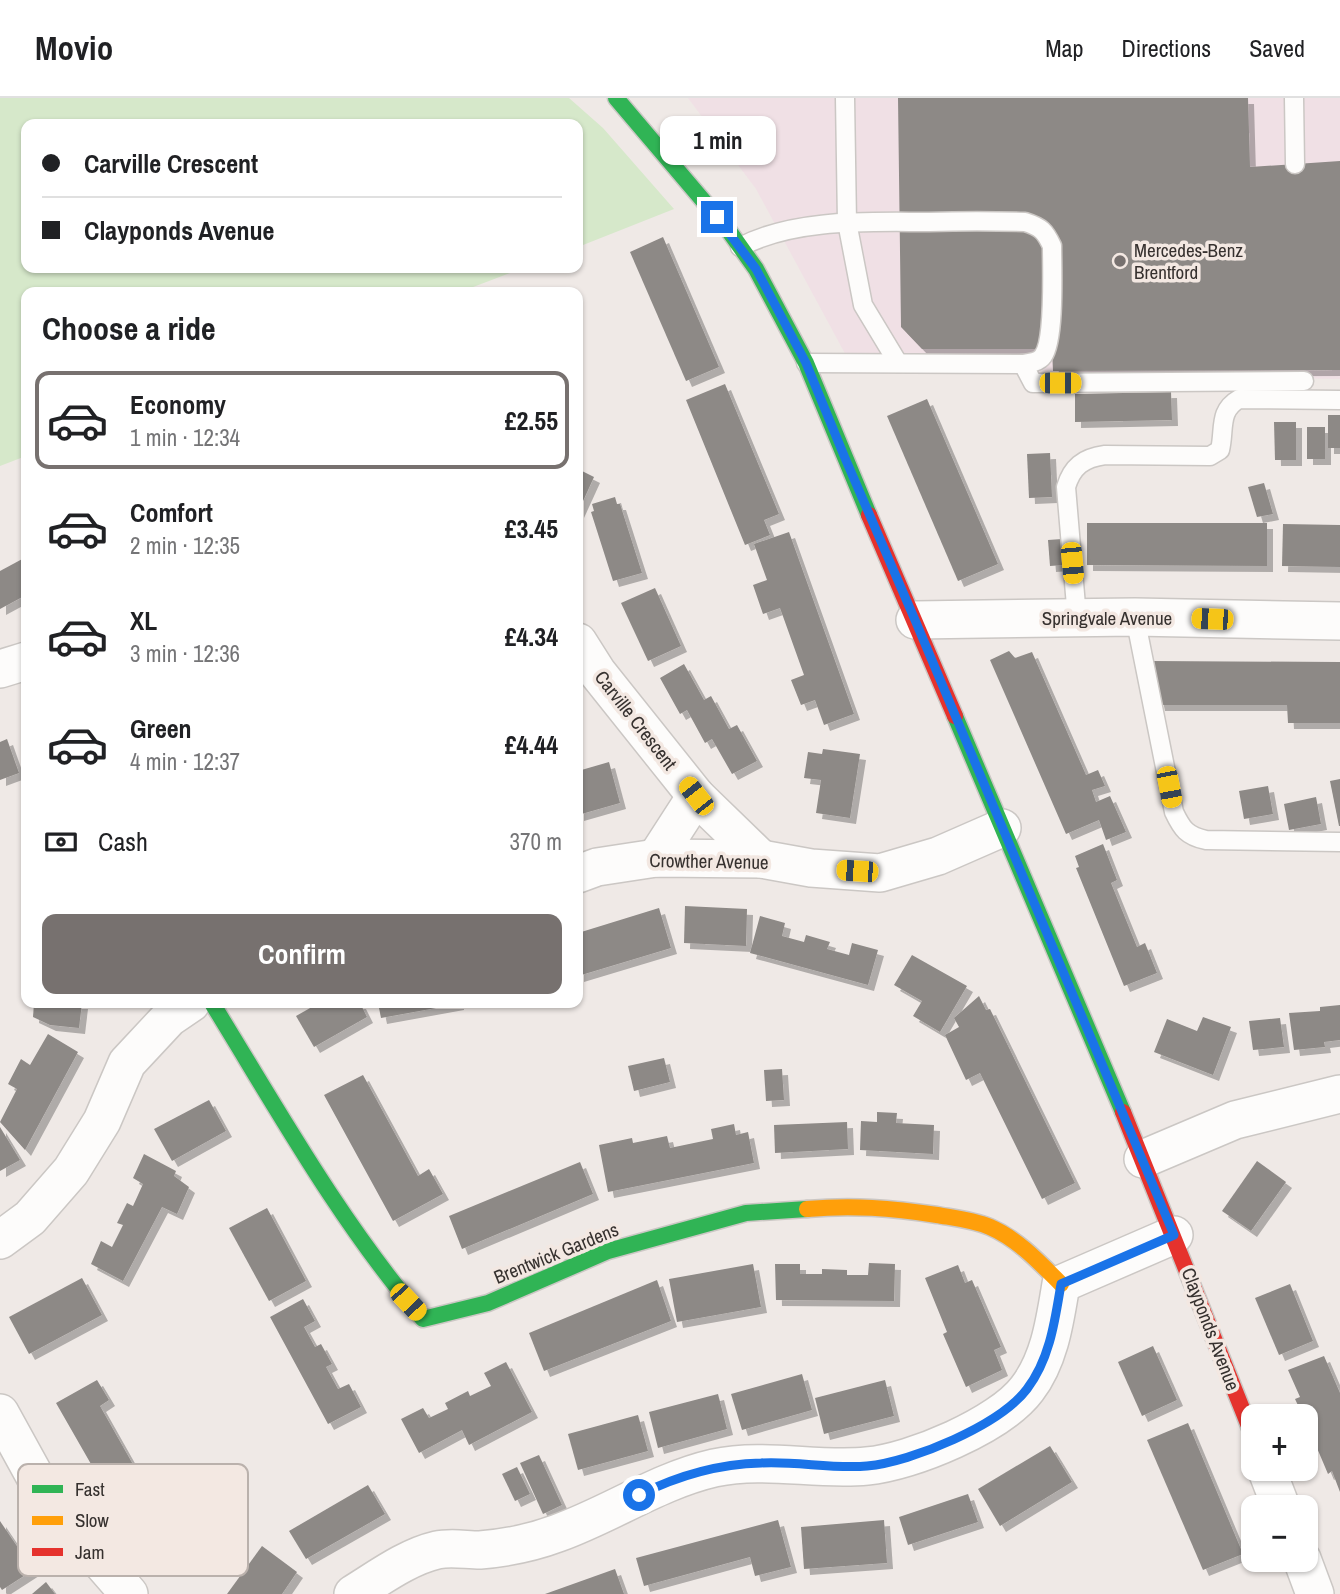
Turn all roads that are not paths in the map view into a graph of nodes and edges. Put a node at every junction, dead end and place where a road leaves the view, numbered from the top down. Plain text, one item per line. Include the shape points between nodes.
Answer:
1 (616, 98) edge
2 (845, 98) edge
3 (1294, 98) edge
4 (1295, 164) dead end
5 (847, 222) junction
6 (740, 247) junction
7 (806, 363) junction
8 (898, 363) junction
9 (1023, 364) junction
10 (1304, 381) dead end
11 (1340, 400) edge
12 (1135, 617) junction
13 (1077, 618) junction
14 (915, 620) junction
15 (1340, 621) edge
16 (583, 650) edge
17 (21, 663) edge
18 (0, 669) edge
19 (696, 796) junction
20 (1002, 828) junction
21 (1340, 842) edge
22 (656, 858) junction
23 (761, 859) junction
24 (583, 872) edge
25 (184, 1008) edge
26 (215, 1008) edge
27 (1340, 1094) edge
28 (1143, 1159) junction
29 (1174, 1235) junction
30 (0, 1240) edge
31 (1061, 1284) junction
32 (1241, 1405) edge
33 (0, 1413) edge
34 (28, 1464) edge
35 (1306, 1572) edge
36 (113, 1576) edge
37 (129, 1594) edge
38 (353, 1594) edge
39 (1315, 1594) edge

1 - 6 street, Clayponds Avenue
2 - 5 lane
3 - 4 lane
5 - 6 lane via 773,233
5 - 8 lane via 863,305
5 - 9 lane via 1015,221 1040,226 1052,246 1051,322 1042,357
6 - 7 street, Clayponds Avenue
7 - 8 lane
7 - 14 street, Clayponds Avenue
8 - 9 lane
9 - 10 lane via 1033,383
11 - 13 lane via 1239,399 1224,414 1220,450 1210,456 1105,455 1089,457 1078,465 1066,487
12 - 13 street, Springvale Avenue
12 - 15 street, Springvale Avenue
12 - 21 lane via 1174,811 1190,837
13 - 14 street, Springvale Avenue
14 - 20 street, Clayponds Avenue
16 - 19 street, Carville Crescent
17 - 18 street
19 - 22 street
19 - 23 street, Carville Crescent
20 - 23 street, Crowther Avenue via 938,856 880,873
20 - 28 street, Clayponds Avenue
22 - 23 street, Crowther Avenue
22 - 24 street, Crowther Avenue
25 - 30 street via 127,1063 102,1121 71,1171 30,1218
26 - 31 street, Brentwick Gardens via 349,1227 423,1319 488,1303 608,1251 746,1213 816,1208 882,1207 990,1227 1031,1254
27 - 28 street via 1235,1120
28 - 29 street, Clayponds Avenue
29 - 31 street
29 - 32 street, Clayponds Avenue
31 - 38 street via 1053,1332 1027,1390 997,1416 966,1434 904,1459 867,1466 762,1463 715,1468 663,1483 556,1534 482,1550 438,1550 394,1568
33 - 34 street
35 - 39 street
36 - 37 street

